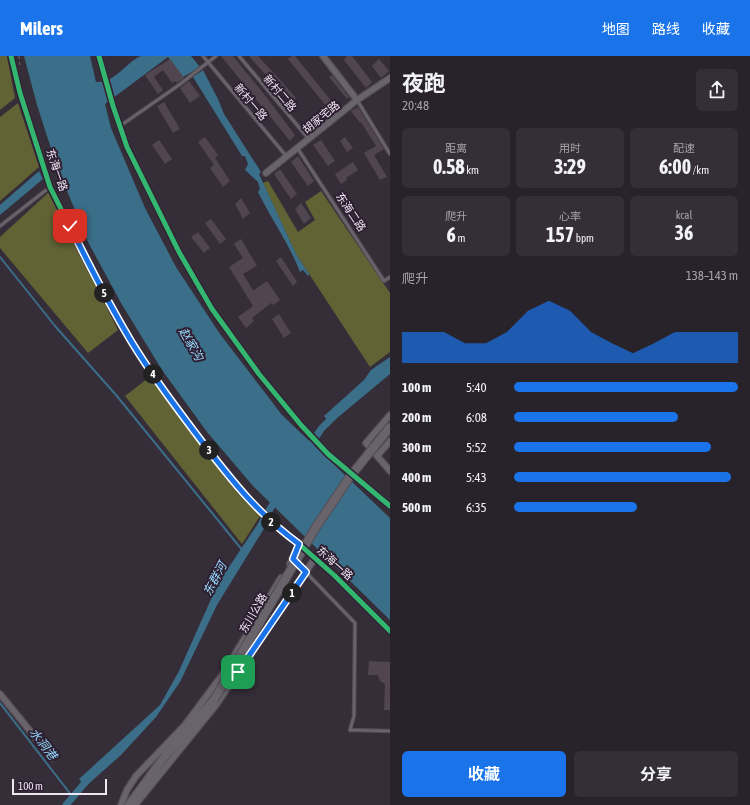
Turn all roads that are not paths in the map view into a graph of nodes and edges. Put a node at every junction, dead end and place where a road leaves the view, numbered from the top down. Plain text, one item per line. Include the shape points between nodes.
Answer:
1 (11, 56) edge
2 (99, 56) edge
3 (203, 56) edge
4 (216, 56) edge
5 (239, 56) edge
6 (323, 56) edge
7 (208, 62) junction
8 (390, 78) edge
9 (358, 100) junction
10 (120, 126) junction
11 (310, 140) junction
12 (298, 149) junction
13 (390, 154) edge
14 (287, 157) junction
15 (266, 173) dead end
16 (50, 187) junction
17 (0, 226) edge
18 (390, 277) edge
19 (390, 415) edge
20 (390, 427) edge
21 (390, 441) edge
22 (377, 456) junction
23 (390, 471) edge
24 (390, 506) edge
25 (299, 544) junction
26 (315, 558) junction
27 (293, 559) junction
28 (306, 572) junction
29 (390, 631) edge
30 (0, 694) edge
31 (390, 731) edge
32 (52, 758) dead end
33 (121, 805) edge
34 (129, 805) edge
35 (135, 805) edge

1 - 16 street, 东海一路
2 - 10 street
3 - 7 lane, 新村一路
4 - 7 lane
5 - 11 lane, 新村二路
6 - 9 street
7 - 10 lane
7 - 14 lane, 新村一路
8 - 9 street, 胡家宅路
9 - 11 street, 胡家宅路
9 - 13 lane
10 - 24 street via 127,147 179,252 212,309 259,374 301,425 328,454
11 - 12 street, 胡家宅路
12 - 14 street, 胡家宅路
12 - 18 lane, 东海二路 via 384,281
14 - 15 street, 胡家宅路
16 - 17 lane
16 - 25 street, 东海一路 via 89,266 131,341 174,404 242,492 282,532
19 - 22 street via 366,443
20 - 34 street, 东川公路, bridge via 349,478 316,527 214,700 165,756
21 - 22 street
22 - 23 street
25 - 26 street, 东海一路
25 - 27 street
26 - 28 street
26 - 29 street, 东海一路
27 - 28 lane
27 - 33 street via 223,674 185,725 136,776
28 - 31 lane via 355,623 354,716 350,730
28 - 35 street via 216,705
30 - 32 street

